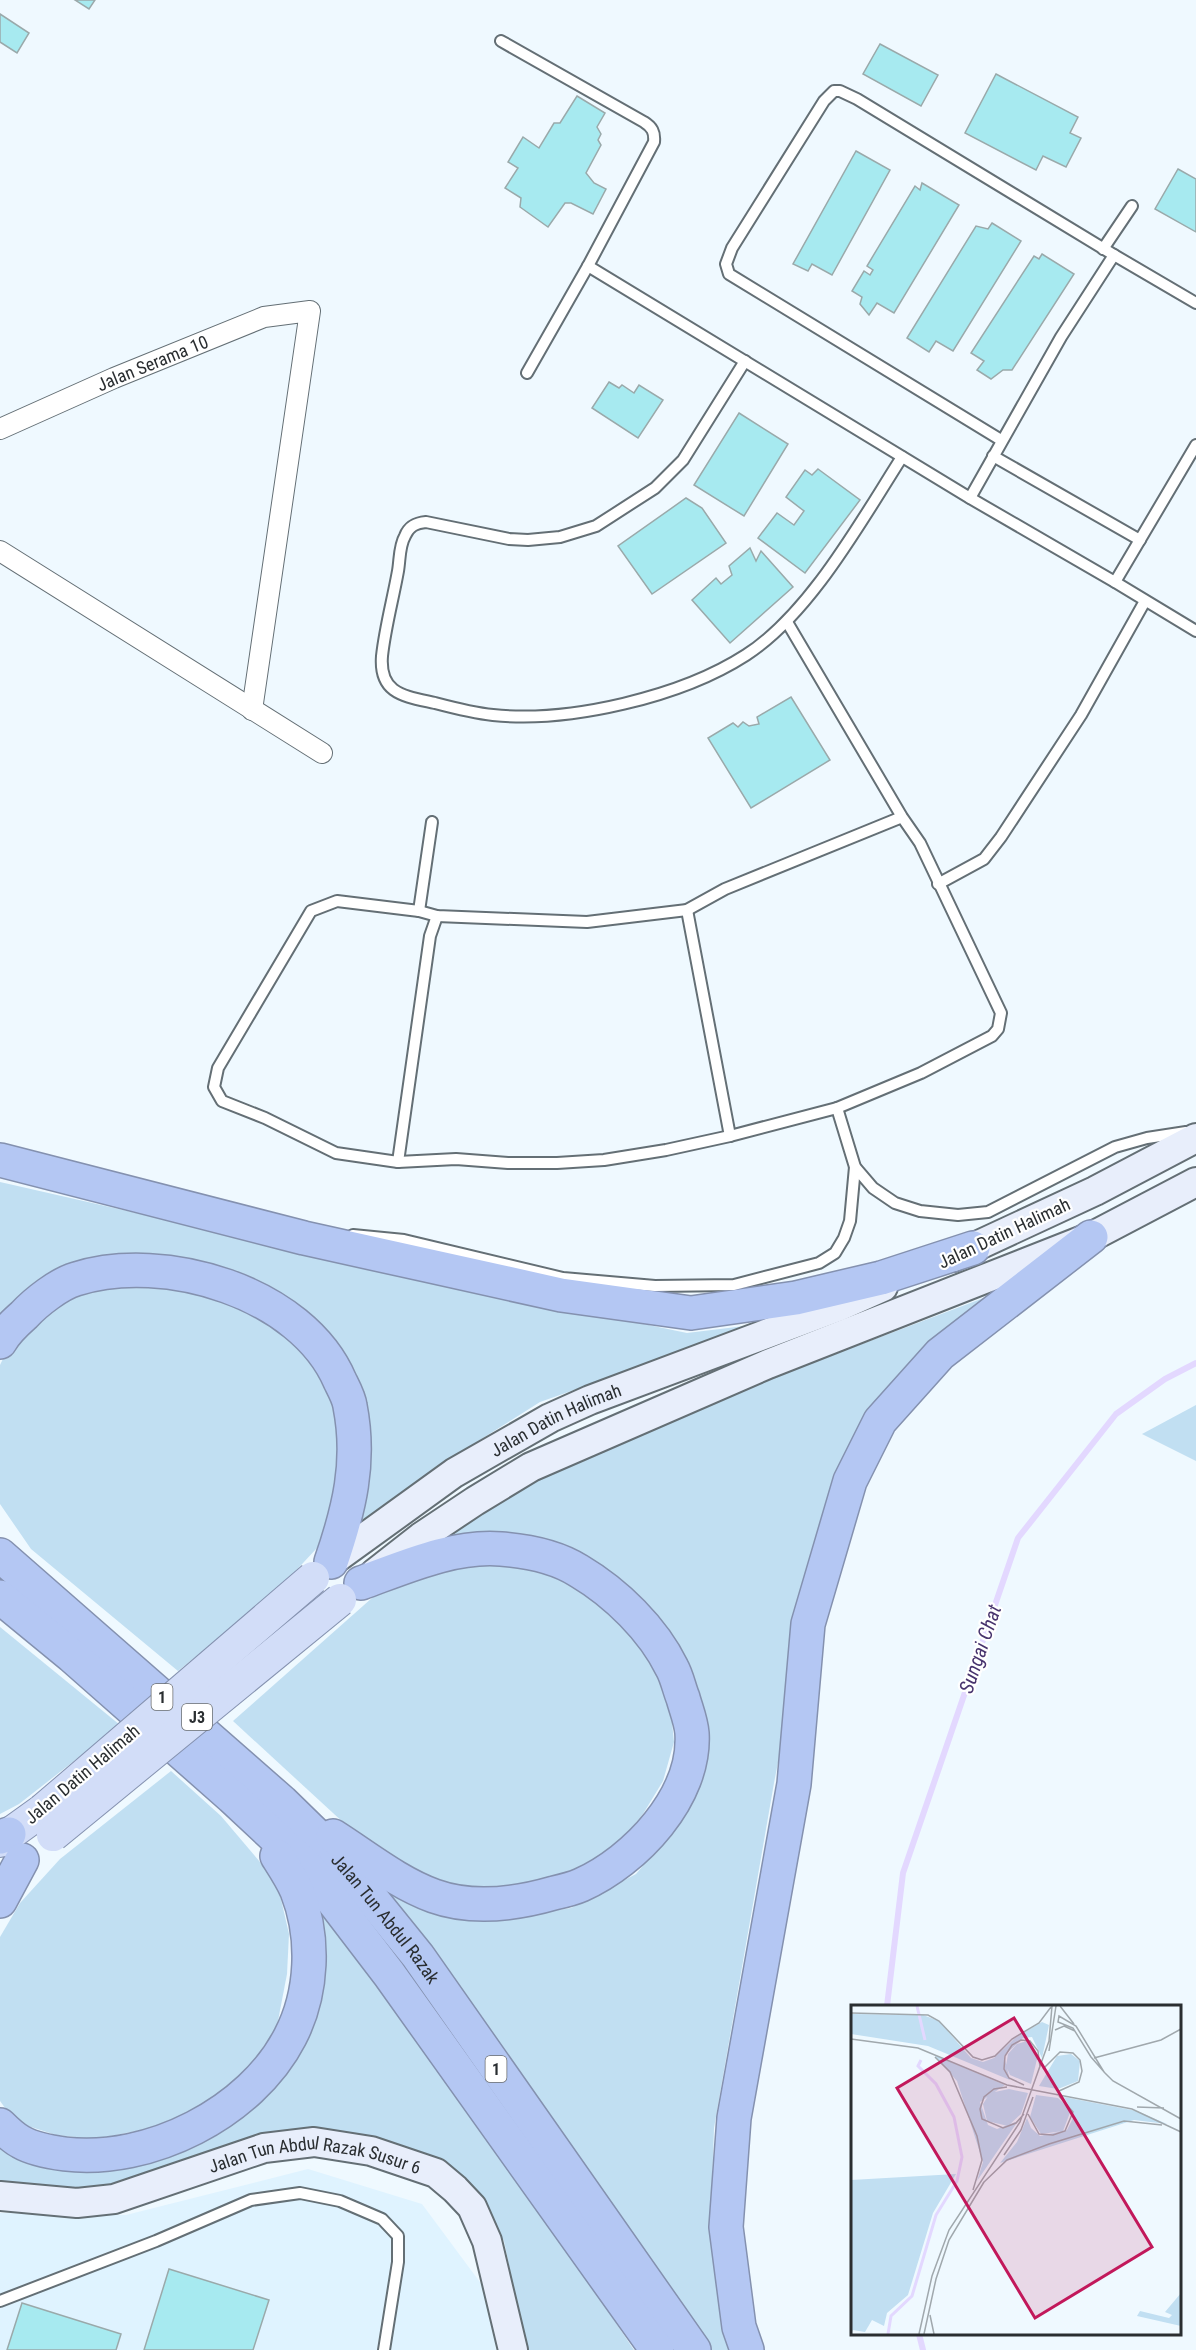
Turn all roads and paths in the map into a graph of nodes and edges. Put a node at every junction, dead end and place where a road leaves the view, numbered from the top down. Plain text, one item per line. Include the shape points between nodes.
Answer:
1 (501, 41) dead end
2 (1132, 206) dead end
3 (1103, 249) junction
4 (1114, 255) junction
5 (588, 266) junction
6 (1196, 303) edge
7 (745, 361) junction
8 (527, 373) dead end
9 (0, 429) edge
10 (1001, 440) junction
11 (1196, 445) edge
12 (993, 456) junction
13 (902, 457) junction
14 (970, 498) junction
15 (1140, 540) junction
16 (0, 551) edge
17 (1115, 582) junction
18 (1145, 601) junction
19 (787, 622) junction
20 (1196, 631) edge
21 (252, 710) junction
22 (322, 753) dead end
23 (902, 817) junction
24 (432, 822) dead end
25 (938, 885) junction
26 (687, 910) junction
27 (419, 911) junction
28 (437, 916) junction
29 (837, 1108) junction
30 (1196, 1131) edge
31 (730, 1136) junction
32 (1196, 1138) edge
33 (0, 1160) edge
34 (398, 1162) junction
35 (855, 1167) junction
36 (1196, 1182) edge
37 (1091, 1237) junction
38 (304, 1238) junction
39 (973, 1248) junction
40 (0, 1342) edge
41 (0, 1531) edge
42 (0, 1554) edge
43 (322, 1570) junction
44 (351, 1591) junction
45 (43, 1592) junction
46 (0, 1597) edge
47 (232, 1797) junction
48 (282, 1802) junction
49 (48, 1823) junction
50 (6, 1850) edge
51 (0, 1902) edge
52 (0, 2125) edge
53 (0, 2196) edge
54 (0, 2301) edge
55 (384, 2350) edge
56 (513, 2350) edge
57 (657, 2350) edge
58 (694, 2350) edge
59 (747, 2350) edge

1 - 5 lane via 653,130 654,142
2 - 3 lane
3 - 4 lane
3 - 10 lane via 840,91 834,91 824,102 732,248 726,267 738,282
4 - 6 lane
4 - 10 lane
5 - 7 lane
5 - 8 lane
7 - 13 lane
7 - 19 lane via 702,433 676,467 655,488 597,526 575,534 528,540 426,522 411,527 402,545 382,656 383,678 400,694 454,708 492,715 569,714 627,702 703,677 745,656
9 - 21 street, Jalan Serama 10 via 264,317 310,311
10 - 12 lane
11 - 15 lane
12 - 14 lane
12 - 15 lane
13 - 14 lane
13 - 19 lane via 824,576
14 - 17 lane
15 - 17 lane
16 - 21 street
17 - 18 lane
18 - 20 lane
18 - 25 lane via 1081,715 1001,837 984,859
19 - 23 lane
21 - 22 street
23 - 25 lane via 920,843
23 - 26 lane via 725,889
24 - 27 lane
25 - 29 lane via 1001,1013 998,1029 992,1036 921,1073
26 - 28 lane via 587,922
26 - 31 lane
27 - 28 lane
27 - 34 lane via 337,901 311,911 218,1068 214,1087 222,1101 336,1153
28 - 34 lane via 430,936
29 - 31 lane
29 - 35 lane
30 - 35 lane via 1115,1147 988,1212 958,1215 920,1211 896,1203 873,1188
31 - 34 lane via 604,1160
32 - 39 main road, Jalan Datin Halimah / J3
33 - 38 highway
35 - 38 lane via 850,1221 835,1253 819,1263 734,1286 656,1286 563,1278 404,1240 338,1234
36 - 37 main road, Jalan Datin Halimah / J3
37 - 44 main road, Jalan Datin Halimah / J3 via 768,1364 531,1467 430,1531
37 - 59 highway via 940,1354 880,1421 850,1482 808,1624 794,1785 734,2118 726,2228 739,2327
38 - 39 highway via 561,1295 691,1313 796,1298 881,1278
39 - 43 main road, Jalan Datin Halimah / J3 via 838,1307 550,1418 454,1473
40 - 43 highway via 35,1303 74,1279 125,1269 182,1274 237,1290 271,1306 302,1328 332,1362 350,1404 356,1464 346,1520
41 - 45 highway
42 - 45 highway, Jalan Tun Abdul Razak / 1
43 - 49 main road, Jalan Datin Halimah / J3, bridge
44 - 48 highway via 402,1568 462,1551 500,1549 540,1555 578,1570 614,1596 648,1630 673,1668 692,1732 691,1754 681,1787 665,1816 639,1847 607,1871 579,1886 499,1903 466,1904 434,1896 404,1881
44 - 49 main road, Jalan Datin Halimah / J3, bridge
45 - 48 highway, Jalan Tun Abdul Razak / 1
46 - 47 highway, Jalan Tun Abdul Razak / 1
47 - 52 highway via 272,1847 296,1889 307,1920 308,1978 302,2008 276,2059 240,2098 197,2127 135,2150 98,2155 49,2152 21,2143
47 - 57 highway, Jalan Tun Abdul Razak / 1 via 308,1868
48 - 58 highway, Jalan Tun Abdul Razak / 1 via 322,1840 418,1956
49 - 50 main road, Jalan Datin Halimah / J3
50 - 51 highway
53 - 56 main road, Jalan Tun Abdul Razak Susur 6 via 77,2203 114,2199 264,2148 314,2142 371,2151 435,2173 472,2207 487,2241
54 - 55 lane via 251,2200 300,2193 340,2201 382,2219 398,2236 398,2262

